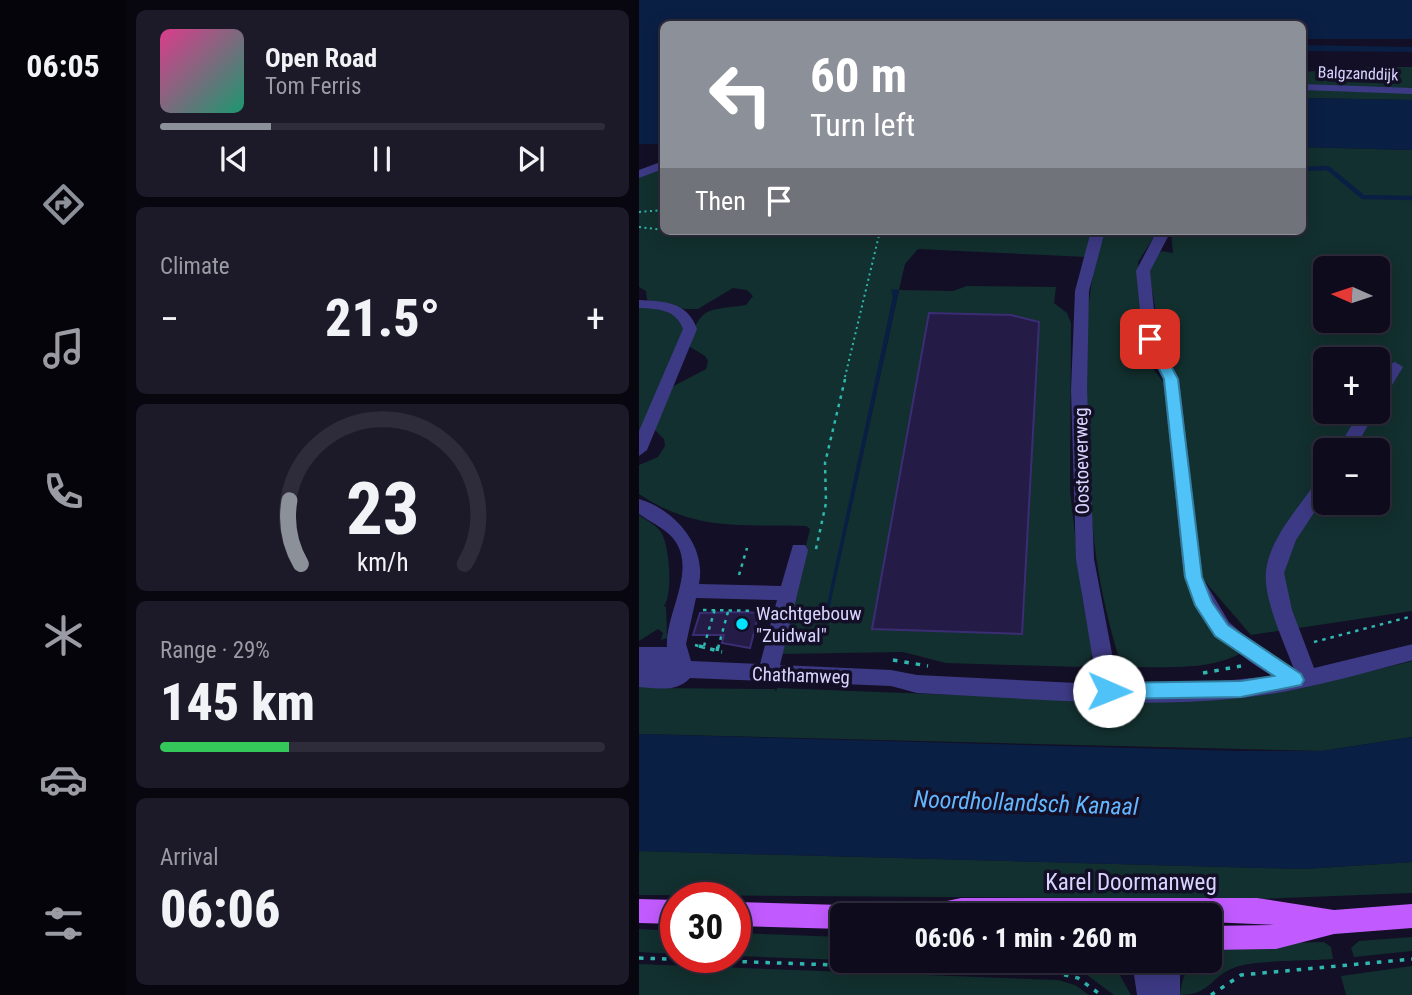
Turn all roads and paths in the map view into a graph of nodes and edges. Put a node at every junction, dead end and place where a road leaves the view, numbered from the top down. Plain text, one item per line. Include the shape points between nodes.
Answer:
1 (1306, 87) edge
2 (1412, 91) edge
3 (660, 166) edge
4 (639, 174) edge
5 (660, 210) edge
6 (639, 212) edge
7 (639, 226) edge
8 (660, 230) edge
9 (879, 235) edge
10 (1097, 235) edge
11 (1162, 235) edge
12 (639, 304) edge
13 (1396, 367) dead end
14 (1390, 376) edge
15 (639, 450) edge
16 (1313, 502) edge
17 (639, 505) edge
18 (808, 550) joint
19 (788, 593) junction
20 (685, 600) junction
21 (718, 601) junction
22 (770, 611) dead end
23 (704, 646) junction
24 (1412, 652) edge
25 (726, 653) dead end
26 (639, 655) edge
27 (680, 656) junction
28 (639, 667) edge
29 (769, 673) junction
30 (1301, 679) junction
31 (639, 680) edge
32 (1109, 691) junction
33 (639, 911) edge
34 (1222, 911) edge
35 (660, 912) edge
36 (751, 914) edge
37 (1412, 916) edge
38 (830, 917) edge
39 (1334, 922) junction
40 (1222, 938) edge
41 (639, 958) edge
42 (1412, 958) edge
43 (1145, 973) edge
44 (1168, 973) edge
45 (1101, 995) edge
46 (1152, 995) edge
47 (1167, 995) edge
48 (1211, 995) edge

1 - 2 street, Balgzanddijk
3 - 4 street
5 - 6 path
7 - 8 path
9 - 18 path via 825,463 826,503
10 - 32 street, Oostoeverweg via 1082,291 1081,505 1085,559
11 - 30 street via 1143,271 1150,339 1171,379 1193,577 1204,605 1222,631
12 - 15 street via 679,311 690,328
13 - 14 street
16 - 30 street via 1282,552 1275,574
17 - 20 street via 678,532 689,547 692,565
18 - 19 street
19 - 21 street
19 - 29 street
20 - 21 street
20 - 21 path
20 - 27 street
21 - 22 path
21 - 23 path
23 - 25 path
23 - 27 path
24 - 30 street
26 - 27 street, Chathamweg
27 - 28 street, Chathamweg
27 - 29 street, Chathamweg
27 - 31 street, Chathamweg via 675,680
29 - 32 street, Chathamweg
30 - 32 street via 1241,689
33 - 35 main road
34 - 39 main road, Karel Doormanweg via 1257,910
36 - 38 main road
37 - 39 main road, Karel Doormanweg
39 - 40 main road, Karel Doormanweg via 1276,937
41 - 45 path via 1057,973 1078,978
42 - 48 path via 1241,975
43 - 46 street
44 - 47 street

